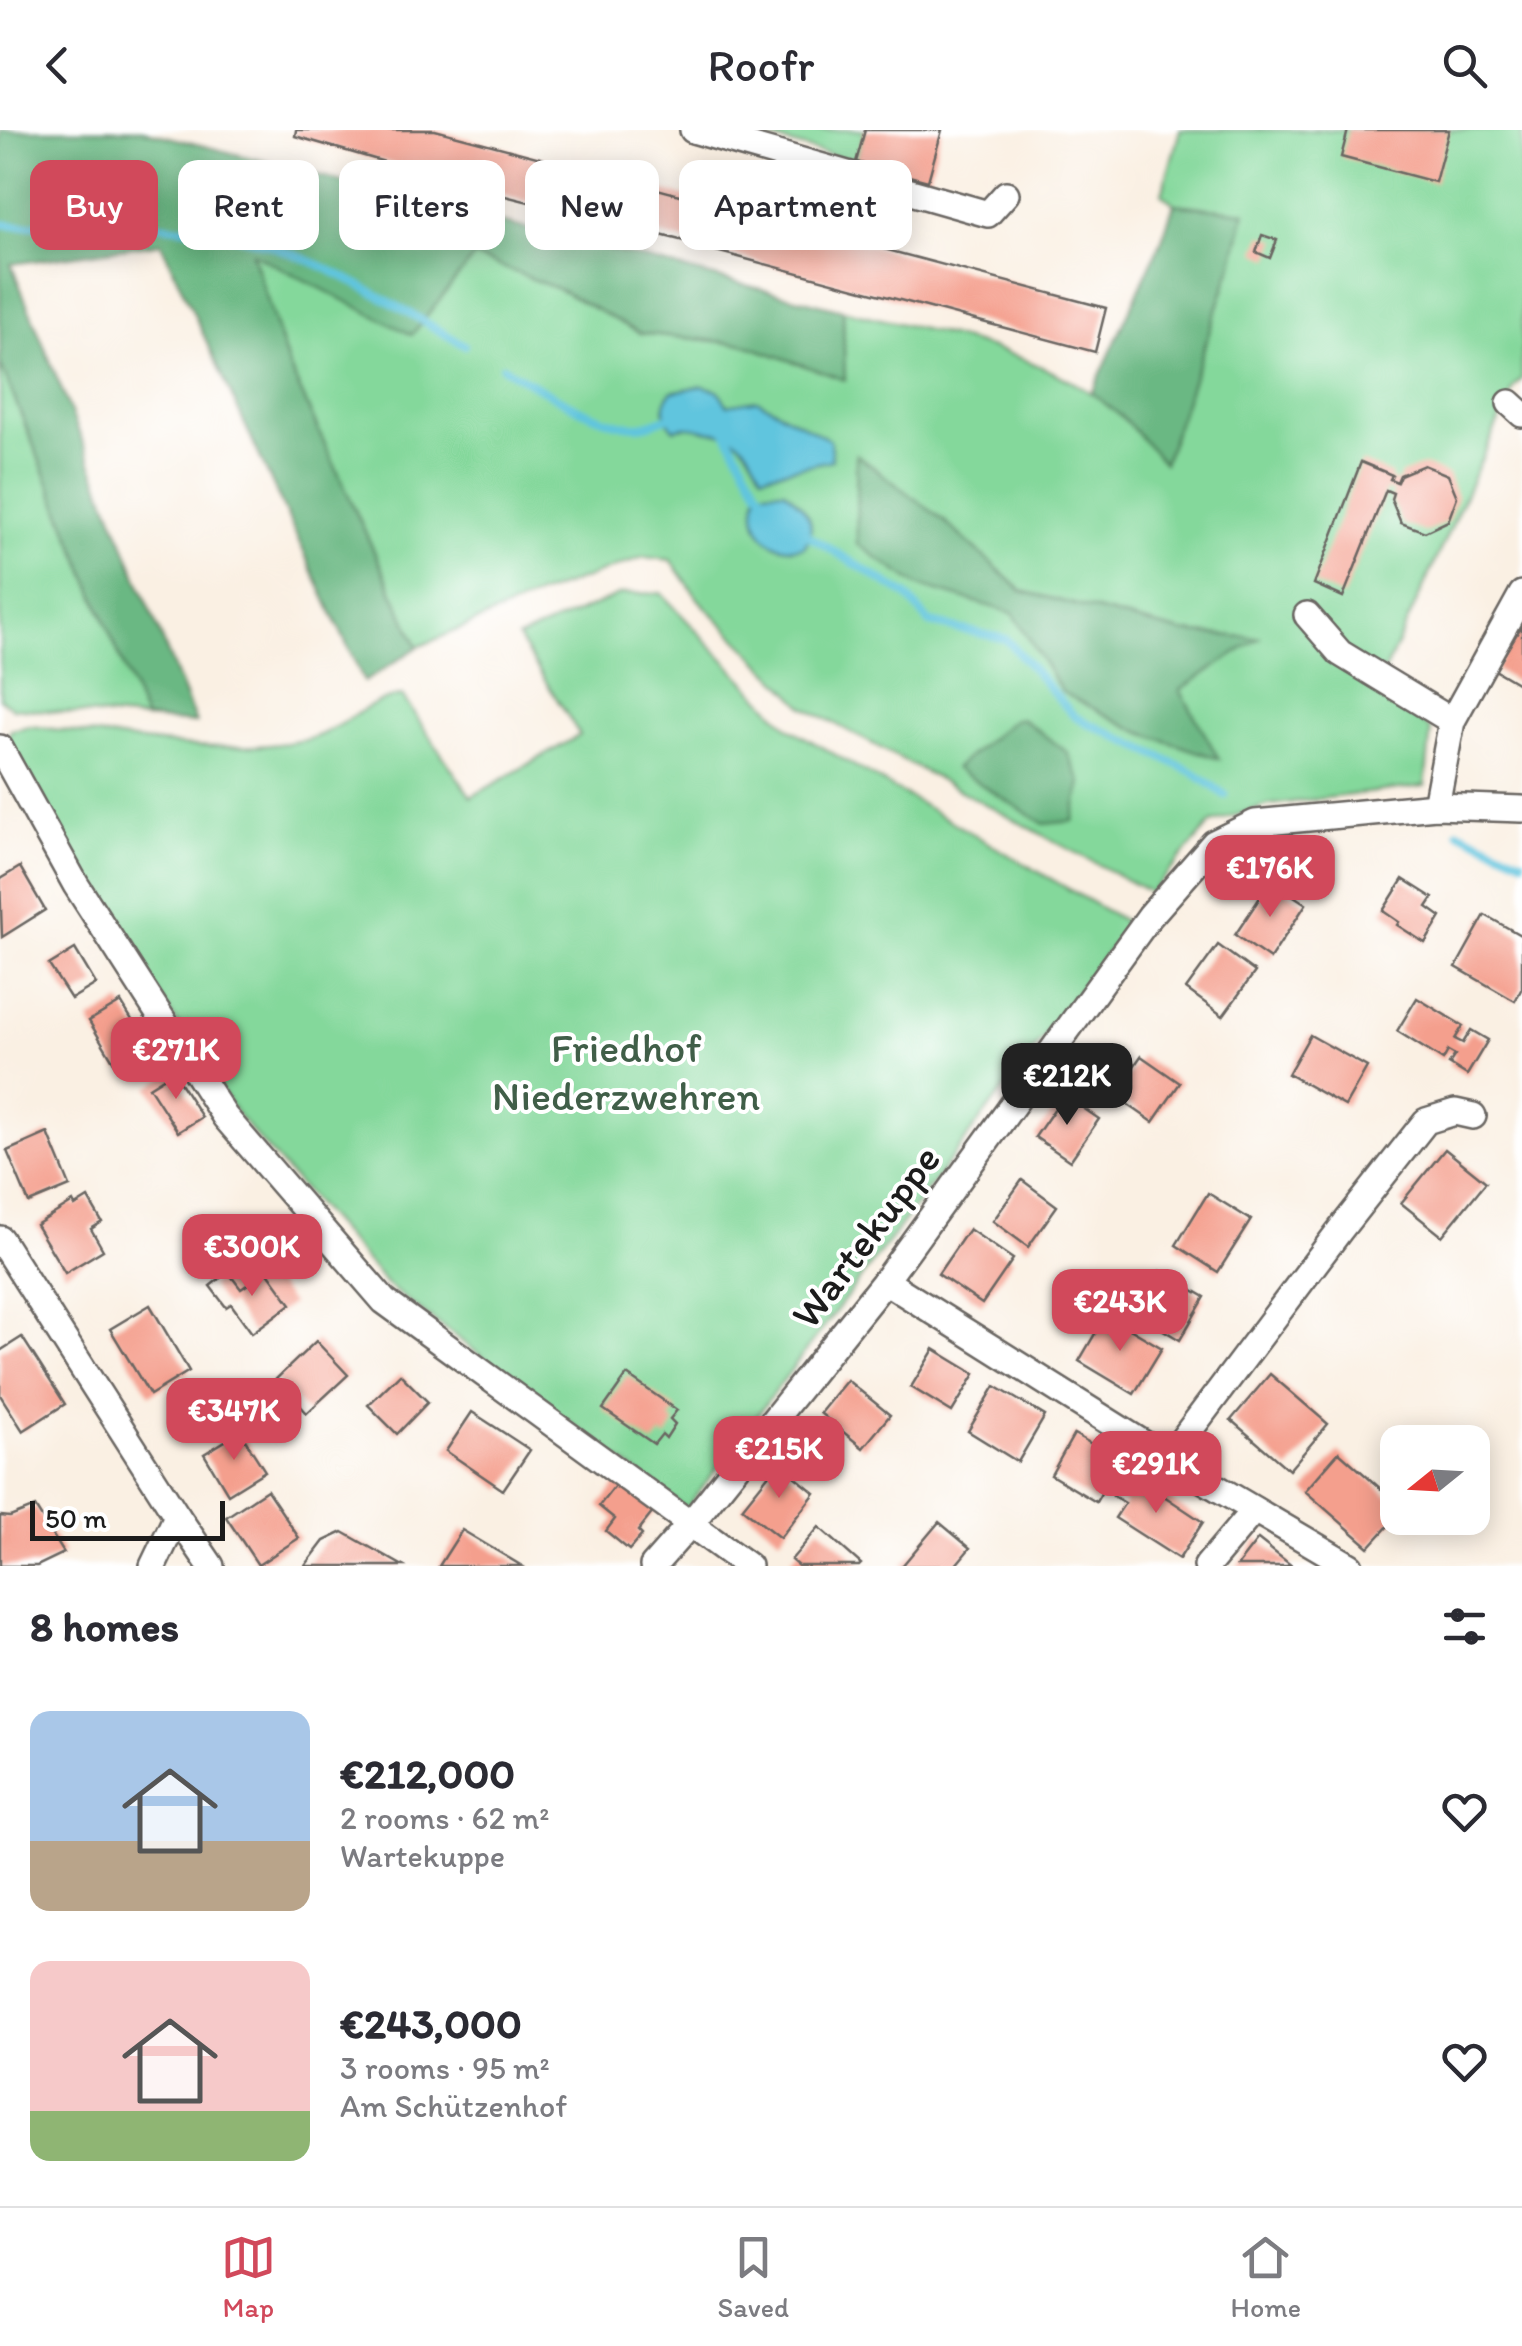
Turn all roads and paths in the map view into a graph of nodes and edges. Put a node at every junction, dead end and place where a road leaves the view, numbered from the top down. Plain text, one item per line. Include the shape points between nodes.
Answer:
1 (693, 130) edge
2 (1006, 194) dead end
3 (1522, 594) edge
4 (1307, 615) dead end
5 (1452, 720) junction
6 (0, 748) edge
7 (1436, 806) junction
8 (1522, 809) edge
9 (1474, 1116) dead end
10 (0, 1239) edge
11 (884, 1282) junction
12 (1168, 1459) junction
13 (1254, 1510) junction
14 (176, 1516) junction
15 (691, 1523) junction
16 (153, 1566) edge
17 (212, 1566) edge
18 (653, 1566) edge
19 (748, 1566) edge
20 (1207, 1566) edge
21 (1350, 1566) edge

1 - 2 street via 988,214
3 - 5 street
4 - 5 street via 1340,653
5 - 7 street
6 - 15 street via 76,885 225,1117 384,1301
7 - 8 street, Wartekuppe
7 - 11 street, Wartekuppe via 1255,824 1214,843 1150,916
9 - 12 street via 1456,1112 1426,1121
10 - 14 street
11 - 12 street
11 - 15 street, Wartekuppe
12 - 13 street
13 - 20 street
13 - 21 street
14 - 16 street
14 - 17 street
15 - 18 street, Wartekuppe
15 - 19 street

